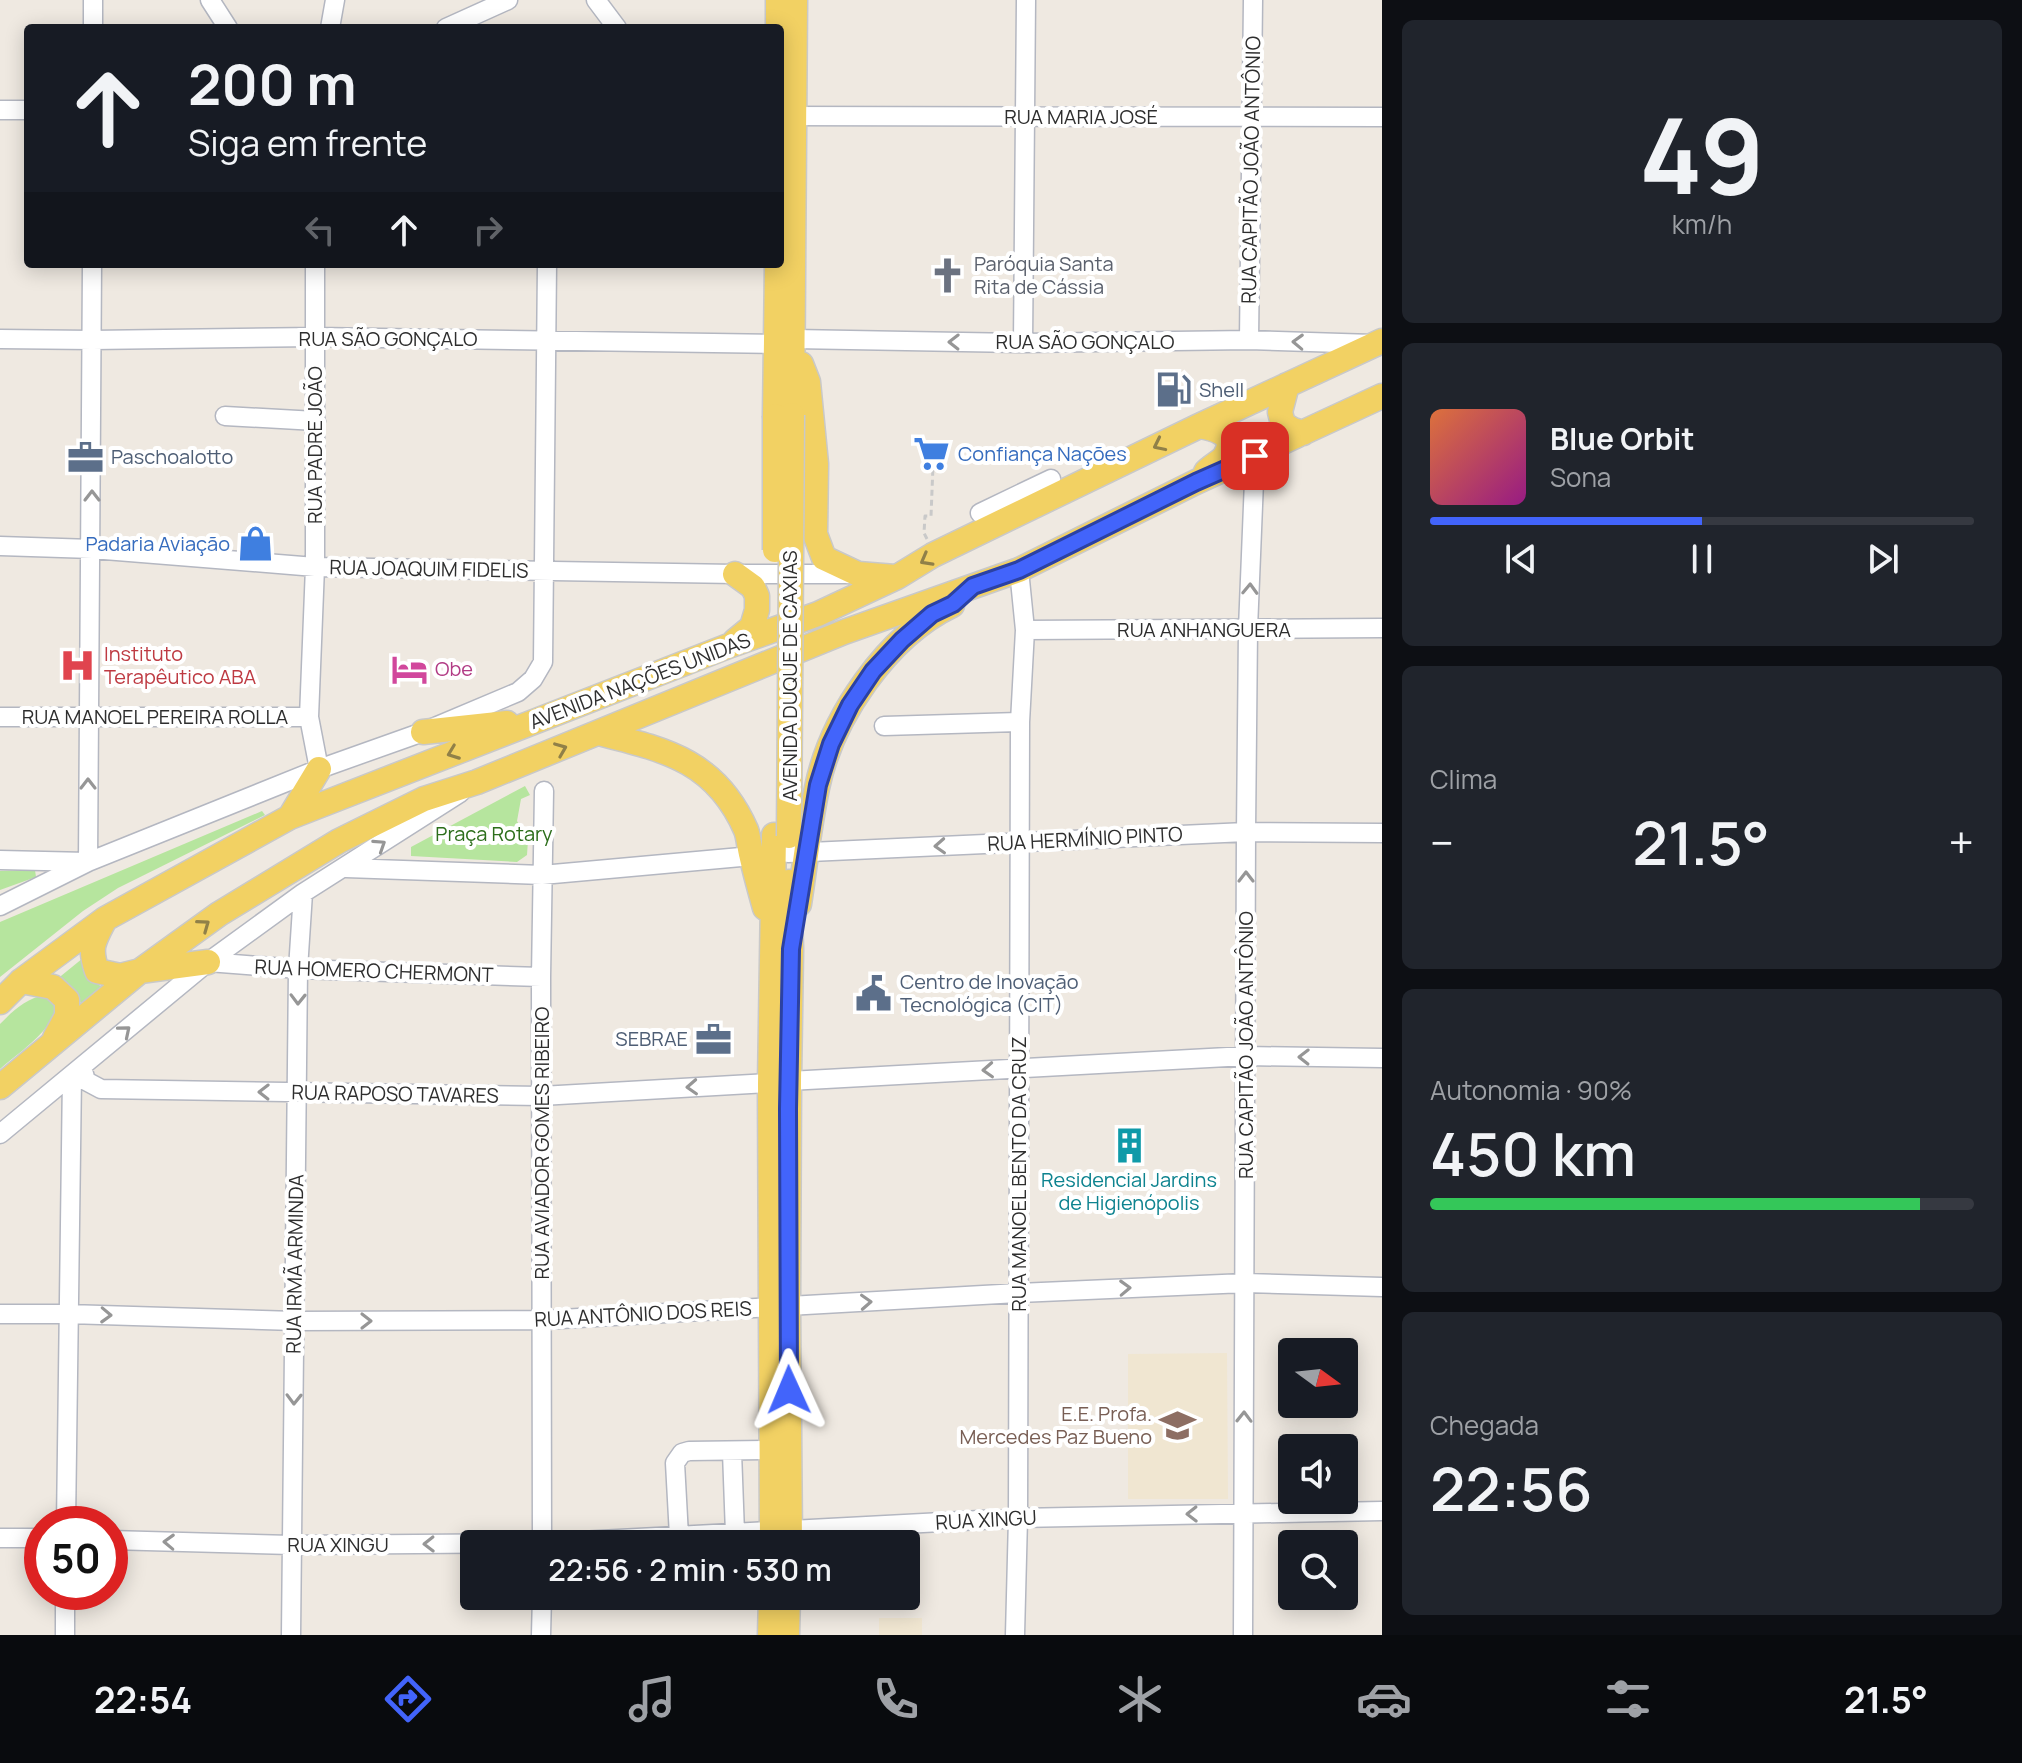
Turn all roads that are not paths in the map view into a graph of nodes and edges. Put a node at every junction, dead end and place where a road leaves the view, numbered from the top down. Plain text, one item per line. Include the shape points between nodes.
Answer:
1 (93, 0) edge
2 (210, 0) edge
3 (335, 0) edge
4 (508, 0) edge
5 (596, 0) edge
6 (778, 0) edge
7 (795, 0) edge
8 (1026, 0) edge
9 (1253, 0) edge
10 (93, 24) edge
11 (225, 24) edge
12 (331, 24) edge
13 (455, 24) edge
14 (614, 24) edge
15 (778, 24) edge
16 (0, 110) edge
17 (24, 110) edge
18 (788, 116) edge
19 (1251, 117) junction
20 (1382, 117) edge
21 (1026, 118) junction
22 (92, 268) edge
23 (315, 268) edge
24 (547, 268) edge
25 (778, 268) edge
26 (315, 337) junction
27 (0, 339) edge
28 (92, 340) junction
29 (547, 340) junction
30 (1249, 340) junction
31 (788, 343) junction
32 (1023, 343) junction
33 (1379, 343) edge
34 (1287, 385) junction
35 (1382, 396) edge
36 (225, 416) dead end
37 (316, 421) junction
38 (1199, 426) junction
39 (1303, 433) junction
40 (1255, 456) junction
41 (1051, 479) dead end
42 (1196, 482) junction
43 (981, 516) junction
44 (0, 546) edge
45 (92, 549) junction
46 (315, 567) junction
47 (1019, 570) junction
48 (545, 571) junction
49 (735, 574) junction
50 (858, 574) junction
51 (897, 577) junction
52 (973, 586) junction
53 (1382, 628) edge
54 (1248, 629) junction
55 (1025, 630) junction
56 (731, 645) junction
57 (0, 717) edge
58 (309, 717) junction
59 (89, 718) junction
60 (541, 720) junction
61 (1020, 722) junction
62 (884, 726) dead end
63 (423, 732) junction
64 (599, 733) junction
65 (319, 769) junction
66 (477, 782) junction
67 (544, 791) dead end
68 (290, 817) junction
69 (1246, 832) junction
70 (1382, 833) edge
71 (1020, 841) junction
72 (790, 844) junction
73 (752, 856) junction
74 (0, 860) edge
75 (88, 862) junction
76 (346, 868) junction
77 (542, 875) junction
78 (303, 893) junction
79 (0, 906) edge
80 (105, 919) junction
81 (782, 944) junction
82 (208, 962) junction
83 (298, 969) junction
84 (140, 971) junction
85 (541, 977) junction
86 (21, 981) junction
87 (0, 1002) edge
88 (52, 1044) junction
89 (1246, 1056) junction
90 (1382, 1058) edge
91 (1019, 1069) junction
92 (77, 1071) junction
93 (779, 1082) junction
94 (0, 1087) edge
95 (297, 1093) junction
96 (541, 1096) junction
97 (0, 1134) edge
98 (1245, 1283) junction
99 (1382, 1287) edge
100 (1019, 1293) junction
101 (779, 1306) junction
102 (0, 1314) edge
103 (68, 1314) junction
104 (543, 1320) junction
105 (295, 1321) junction
106 (772, 1450) junction
107 (732, 1452) junction
108 (66, 1506) edge
109 (1382, 1511) edge
110 (1243, 1513) junction
111 (1018, 1518) junction
112 (542, 1530) edge
113 (679, 1530) edge
114 (735, 1530) edge
115 (780, 1530) edge
116 (781, 1530) edge
117 (868, 1530) edge
118 (0, 1538) edge
119 (24, 1538) edge
120 (128, 1540) edge
121 (460, 1544) edge
122 (291, 1545) junction
123 (65, 1610) edge
124 (542, 1610) edge
125 (771, 1610) edge
126 (788, 1610) edge
127 (65, 1635) edge
128 (291, 1635) edge
129 (541, 1635) edge
130 (770, 1635) edge
131 (787, 1635) edge
132 (1015, 1635) edge
133 (1243, 1635) edge

1 - 10 street
2 - 11 street
3 - 12 street
4 - 13 street
5 - 14 street
6 - 15 main road
7 - 18 main road, AVENIDA DUQUE DE CAXIAS
8 - 21 street
9 - 19 street, RUA CAPITÃO JOÃO ANTÔNIO
16 - 17 street
18 - 21 street, RUA MARIA JOSÉ
18 - 31 main road, AVENIDA DUQUE DE CAXIAS
19 - 20 street, RUA MARIA JOSÉ
19 - 21 street, RUA MARIA JOSÉ
19 - 30 street, RUA CAPITÃO JOÃO ANTÔNIO
21 - 32 street
22 - 28 street
23 - 26 street, RUA PADRE JOÃO
24 - 29 street
25 - 31 main road, AVENIDA DUQUE DE CAXIAS
26 - 28 street, RUA SÃO GONÇALO
26 - 29 street, RUA SÃO GONÇALO
26 - 37 street, RUA PADRE JOÃO
27 - 28 street, RUA SÃO GONÇALO
45 -> 28 street
29 - 31 street, RUA SÃO GONÇALO
29 - 48 street
30 - 32 street, RUA SÃO GONÇALO
33 -> 30 street, RUA SÃO GONÇALO
32 -> 31 street, RUA SÃO GONÇALO
31 - 50 main road via 808,382 816,464 815,534 824,558
31 - 72 main road, AVENIDA DUQUE DE CAXIAS, bridge via 784,416
33 - 34 main road, AVENIDA NAÇÕES UNIDAS
34 - 38 main road, AVENIDA NAÇÕES UNIDAS
34 - 39 main road via 1280,412 1283,424
35 - 39 main road, AVENIDA NAÇÕES UNIDAS
36 - 37 street
37 - 46 street, RUA PADRE JOÃO
38 - 42 main road via 1224,434 1228,444 1226,455
38 -> 43 main road, AVENIDA NAÇÕES UNIDAS
39 - 40 main road, AVENIDA NAÇÕES UNIDAS
40 - 42 main road, AVENIDA NAÇÕES UNIDAS
54 -> 40 street, RUA CAPITÃO JOÃO ANTÔNIO
41 - 43 street
42 - 47 main road, AVENIDA NAÇÕES UNIDAS
43 -> 51 main road, AVENIDA NAÇÕES UNIDAS
44 - 45 street, RUA JOAQUIM FIDELIS
45 - 46 street, RUA JOAQUIM FIDELIS
45 - 59 street
46 - 48 street, RUA JOAQUIM FIDELIS
46 - 58 street, RUA PADRE JOÃO
47 - 52 main road, AVENIDA NAÇÕES UNIDAS
47 - 55 street, RUA MANOEL BENTO DA CRUZ
48 - 49 street, RUA JOAQUIM FIDELIS
48 - 63 street, AVENIDA NAÇÕES UNIDAS via 543,662 533,679 518,692
49 - 50 street, RUA JOAQUIM FIDELIS
49 - 56 main road via 753,587 757,610 752,627
50 - 51 main road
51 - 56 main road, AVENIDA NAÇÕES UNIDAS via 818,614
52 - 64 main road, AVENIDA NAÇÕES UNIDAS via 844,632
52 - 72 main road via 932,614 873,671 831,744
53 - 54 street, RUA ANHANGUERA
54 - 55 street, RUA ANHANGUERA
54 - 69 street, RUA CAPITÃO JOÃO ANTÔNIO
55 - 61 street, RUA MANOEL BENTO DA CRUZ
56 - 60 main road, AVENIDA NAÇÕES UNIDAS
57 - 59 street, RUA MANOEL PEREIRA ROLLA
58 - 59 street, RUA MANOEL PEREIRA ROLLA
58 - 65 street, RUA PADRE JOÃO
75 -> 59 street
60 - 63 main road
60 -> 68 main road, AVENIDA NAÇÕES UNIDAS
61 - 62 street
61 - 71 street, RUA MANOEL BENTO DA CRUZ
63 - 65 street, AVENIDA NAÇÕES UNIDAS
66 -> 64 main road, AVENIDA NAÇÕES UNIDAS
64 - 73 main road via 679,756 707,775 727,796 747,832
65 - 68 main road
65 - 75 street, AVENIDA NAÇÕES UNIDAS
76 -> 66 street, AVENIDA NAÇÕES UNIDAS
84 -> 66 main road, AVENIDA NAÇÕES UNIDAS via 219,914 339,841 424,799
67 - 77 street, RUA AVIADOR GOMES RIBEIRO
68 - 80 main road, AVENIDA NAÇÕES UNIDAS
69 - 70 street, RUA HERMÍNIO PINTO
69 - 71 street, RUA HERMÍNIO PINTO
89 -> 69 street, RUA CAPITÃO JOÃO ANTÔNIO
71 -> 72 street, RUA HERMÍNIO PINTO
71 - 91 street, RUA MANOEL BENTO DA CRUZ
72 - 81 main road, AVENIDA DUQUE DE CAXIAS
72 - 81 main road
73 - 77 street
73 - 81 main road
74 - 75 street
75 - 79 street, AVENIDA NAÇÕES UNIDAS
76 - 77 street
76 - 78 street, AVENIDA NAÇÕES UNIDAS
77 - 85 street, RUA AVIADOR GOMES RIBEIRO
78 - 82 street, AVENIDA NAÇÕES UNIDAS
78 - 83 street, RUA IRMÃ ARMINDA
80 - 84 main road via 92,945 97,971 120,976
80 - 86 main road, AVENIDA NAÇÕES UNIDAS
81 - 93 main road, AVENIDA DUQUE DE CAXIAS
82 - 83 street, RUA HOMERO CHERMONT
82 - 84 main road
92 -> 82 street, AVENIDA NAÇÕES UNIDAS
83 - 85 street, RUA HOMERO CHERMONT
83 -> 95 street, RUA IRMÃ ARMINDA
84 - 88 main road, AVENIDA NAÇÕES UNIDAS
85 - 96 street, RUA AVIADOR GOMES RIBEIRO
86 - 87 main road, AVENIDA NAÇÕES UNIDAS
86 - 88 main road via 53,987 67,1000 67,1016
88 - 94 main road, AVENIDA NAÇÕES UNIDAS
90 -> 89 street, RUA RAPOSO TAVARES
89 - 91 street, RUA RAPOSO TAVARES
89 - 98 street, RUA CAPITÃO JOÃO ANTÔNIO
91 -> 93 street, RUA RAPOSO TAVARES
91 - 100 street, RUA MANOEL BENTO DA CRUZ
95 -> 92 street, RUA RAPOSO TAVARES via 101,1089
92 - 97 street, AVENIDA NAÇÕES UNIDAS
92 - 103 street
93 -> 96 street, RUA RAPOSO TAVARES
93 - 101 main road, AVENIDA DUQUE DE CAXIAS
95 - 96 street, RUA RAPOSO TAVARES
95 - 105 street, RUA IRMÃ ARMINDA
96 - 104 street, RUA AVIADOR GOMES RIBEIRO
98 - 99 street, RUA ANTÔNIO DOS REIS
100 -> 98 street, RUA ANTÔNIO DOS REIS
110 -> 98 street, RUA CAPITÃO JOÃO ANTÔNIO
101 -> 100 street, RUA ANTÔNIO DOS REIS
100 - 111 street, RUA MANOEL BENTO DA CRUZ
101 - 104 street, RUA ANTÔNIO DOS REIS
101 - 106 main road, AVENIDA DUQUE DE CAXIAS
101 - 116 main road, AVENIDA DUQUE DE CAXIAS
102 - 103 street, RUA ANTÔNIO DOS REIS
103 -> 105 street, RUA ANTÔNIO DOS REIS
103 - 108 street
105 -> 104 street, RUA ANTÔNIO DOS REIS
104 - 112 street, RUA AVIADOR GOMES RIBEIRO
105 -> 122 street, RUA IRMÃ ARMINDA
106 - 107 street
106 - 115 main road, AVENIDA DUQUE DE CAXIAS
107 - 113 street via 689,1451 679,1456
107 - 114 street
109 - 110 street, RUA XINGU
110 -> 111 street, RUA XINGU
110 - 133 street, RUA CAPITÃO JOÃO ANTÔNIO
111 - 117 street, RUA XINGU
111 - 132 street, RUA MANOEL BENTO DA CRUZ
118 - 119 street
122 -> 120 street, RUA XINGU
121 -> 122 street, RUA XINGU
122 - 128 street, RUA IRMÃ ARMINDA
123 - 127 street
124 - 129 street
125 - 130 main road
126 - 131 main road

